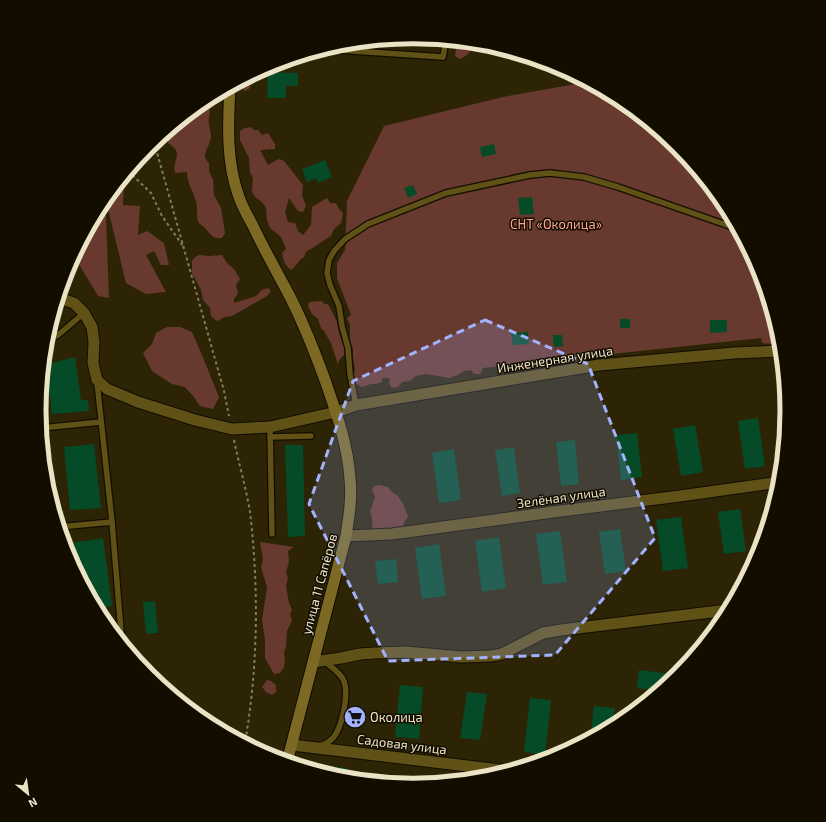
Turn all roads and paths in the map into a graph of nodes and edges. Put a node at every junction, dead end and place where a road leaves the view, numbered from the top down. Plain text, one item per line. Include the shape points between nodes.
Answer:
1 (445, 46) edge
2 (345, 50) edge
3 (230, 93) edge
4 (156, 148) edge
5 (132, 176) edge
6 (730, 226) edge
7 (185, 248) junction
8 (63, 300) edge
9 (84, 313) junction
10 (54, 336) edge
11 (775, 351) edge
12 (97, 380) junction
13 (356, 405) junction
14 (336, 412) junction
15 (101, 422) junction
16 (47, 427) edge
17 (232, 429) junction
18 (270, 432) junction
19 (311, 436) dead end
20 (773, 483) edge
21 (112, 522) junction
22 (64, 526) edge
23 (272, 534) dead end
24 (346, 536) junction
25 (721, 611) edge
26 (121, 633) edge
27 (318, 662) junction
28 (246, 737) edge
29 (292, 745) junction
30 (311, 748) junction
31 (289, 756) edge
32 (492, 769) edge

1 - 2 lane via 443,57
3 - 14 main road, улица 11 Сапёров via 230,153 239,198 306,332
4 - 7 path
5 - 7 path via 150,193 162,216
6 - 13 lane via 618,187 584,177 550,173 446,193 368,224 334,250 327,273 339,306
7 - 17 path
8 - 9 street via 74,303
9 - 10 lane
9 - 12 street via 92,327 93,363
11 - 13 street, Инженерная улица via 734,352 599,365
12 - 15 lane
12 - 17 street, Инженерная улица via 107,389 138,402
13 - 14 street, Инженерная улица
14 - 18 street, Инженерная улица
14 - 24 main road, улица 11 Сапёров via 350,479
15 - 16 lane
15 - 21 lane
17 - 18 street, Инженерная улица
17 - 28 path via 250,512 255,575 255,656
18 - 19 lane
18 - 23 lane
20 - 24 street, Зелёная улица via 392,534
21 - 22 lane
21 - 26 lane
24 - 27 main road, улица 11 Сапёров
25 - 27 street via 542,633 502,654 491,656 461,657 398,652 360,654
27 - 29 main road, улица 11 Сапёров
27 - 30 lane via 340,675 344,682 346,700 334,738
29 - 30 street, Садовая улица
29 - 31 main road, улица 11 Сапёров
30 - 32 street, Садовая улица

